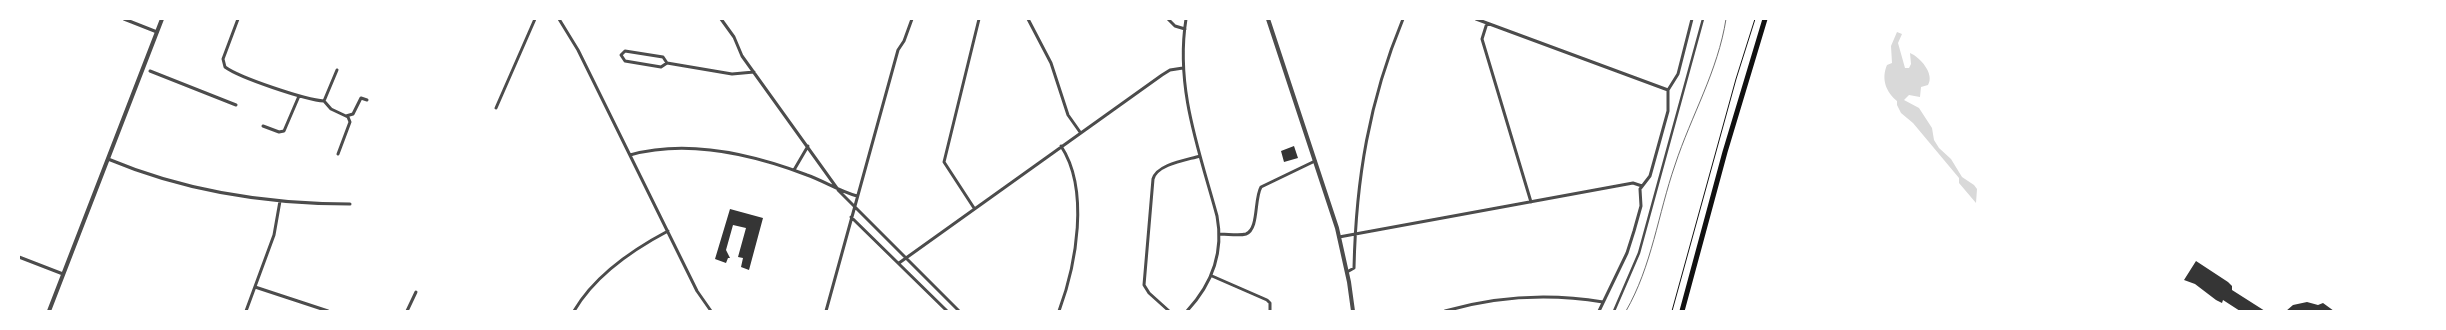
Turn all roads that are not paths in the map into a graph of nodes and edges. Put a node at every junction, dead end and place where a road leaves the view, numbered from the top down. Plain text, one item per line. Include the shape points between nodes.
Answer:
1 (124, 19) edge
2 (162, 19) edge
3 (238, 19) edge
4 (535, 19) edge
5 (559, 19) edge
6 (721, 19) edge
7 (912, 19) edge
8 (978, 19) edge
9 (1028, 19) edge
10 (1168, 19) edge
11 (1186, 19) edge
12 (1268, 19) edge
13 (1403, 19) edge
14 (1476, 19) edge
15 (1692, 19) edge
16 (1703, 19) edge
17 (1765, 19) edge
18 (1487, 23) junction
19 (1185, 29) junction
20 (157, 32) junction
21 (667, 63) junction
22 (1183, 68) junction
23 (337, 70) dead end
24 (150, 71) dead end
25 (754, 72) junction
26 (1668, 90) junction
27 (299, 96) junction
28 (367, 100) dead end
29 (324, 101) junction
30 (236, 105) dead end
31 (496, 108) dead end
32 (346, 116) junction
33 (263, 126) dead end
34 (1080, 132) junction
35 (808, 146) junction
36 (1061, 146) junction
37 (338, 154) dead end
38 (630, 155) junction
39 (1200, 156) junction
40 (108, 159) junction
41 (1315, 161) junction
42 (794, 170) junction
43 (1642, 186) junction
44 (839, 191) junction
45 (857, 196) junction
46 (280, 201) junction
47 (1531, 202) junction
48 (350, 204) dead end
49 (854, 207) junction
50 (974, 208) junction
51 (851, 218) junction
52 (668, 231) junction
53 (1354, 233) junction
54 (1220, 234) junction
55 (1339, 237) junction
56 (19, 257) edge
57 (905, 257) junction
58 (899, 263) junction
59 (1347, 272) junction
60 (63, 274) junction
61 (1212, 276) junction
62 (255, 287) junction
63 (416, 292) dead end
64 (1603, 302) junction
65 (48, 311) edge
66 (246, 311) edge
67 (328, 311) edge
68 (407, 311) edge
69 (574, 311) edge
70 (711, 311) edge
71 (826, 311) edge
72 (947, 311) edge
73 (959, 311) edge
74 (1058, 311) edge
75 (1169, 311) edge
76 (1187, 311) edge
77 (1270, 311) edge
78 (1353, 311) edge
79 (1445, 311) edge
80 (1599, 311) edge
81 (1614, 311) edge
82 (1682, 311) edge

1 - 20 street
2 - 20 street
3 - 27 street via 223,59 225,67
4 - 31 street
5 - 38 street via 578,50
6 - 25 street via 734,37 739,52
7 - 45 street via 898,50
8 - 50 street via 944,162
9 - 34 street via 1052,63 1068,115
10 - 19 street
11 - 19 street
12 - 41 street
13 - 53 street via 1370,122 1362,160
14 - 18 street
15 - 26 street via 1678,74
16 - 81 street via 1639,253
17 - 82 main road via 1725,152
18 - 26 street
18 - 47 street via 1482,39
19 - 22 street
20 - 40 street
21 - 21 street via 661,67 625,61 621,55 625,51 661,57 666,59
21 - 25 street via 732,74
22 - 34 street via 1166,72
22 - 39 street via 1188,110
23 - 29 street
24 - 30 street
25 - 35 street
26 - 43 street via 1669,106 1650,176
27 - 29 street
27 - 33 street via 284,131 279,132
28 - 32 street via 360,98 353,114
29 - 32 street via 331,109
32 - 37 street via 350,122
34 - 36 street
35 - 42 street
35 - 44 street
36 - 50 street
36 - 74 street via 1072,166 1077,222 1073,264
38 - 42 street via 677,149 718,151
38 - 52 street
39 - 54 street
39 - 75 street via 1159,170 1153,179 1144,285
40 - 46 street via 201,188
40 - 60 street
41 - 54 street via 1261,187 1254,223 1248,233
41 - 55 street
42 - 44 street
43 - 47 street via 1633,183
43 - 64 street via 1641,206 1630,243
44 - 45 street
44 - 49 street
45 - 49 street
46 - 48 street
46 - 62 street via 274,235
47 - 53 street
49 - 51 street
49 - 57 street
50 - 57 street
51 - 58 street
51 - 71 street
52 - 69 street via 613,267
52 - 70 street via 697,291
53 - 55 street
53 - 59 street via 1354,268
54 - 61 street
55 - 59 street
56 - 60 street
57 - 58 street
57 - 73 street
58 - 72 street
59 - 78 street
60 - 65 street
61 - 76 street
61 - 77 street via 1267,300 1270,303
62 - 66 street
62 - 67 street
63 - 68 street
64 - 79 street via 1562,297 1516,298
64 - 80 street

